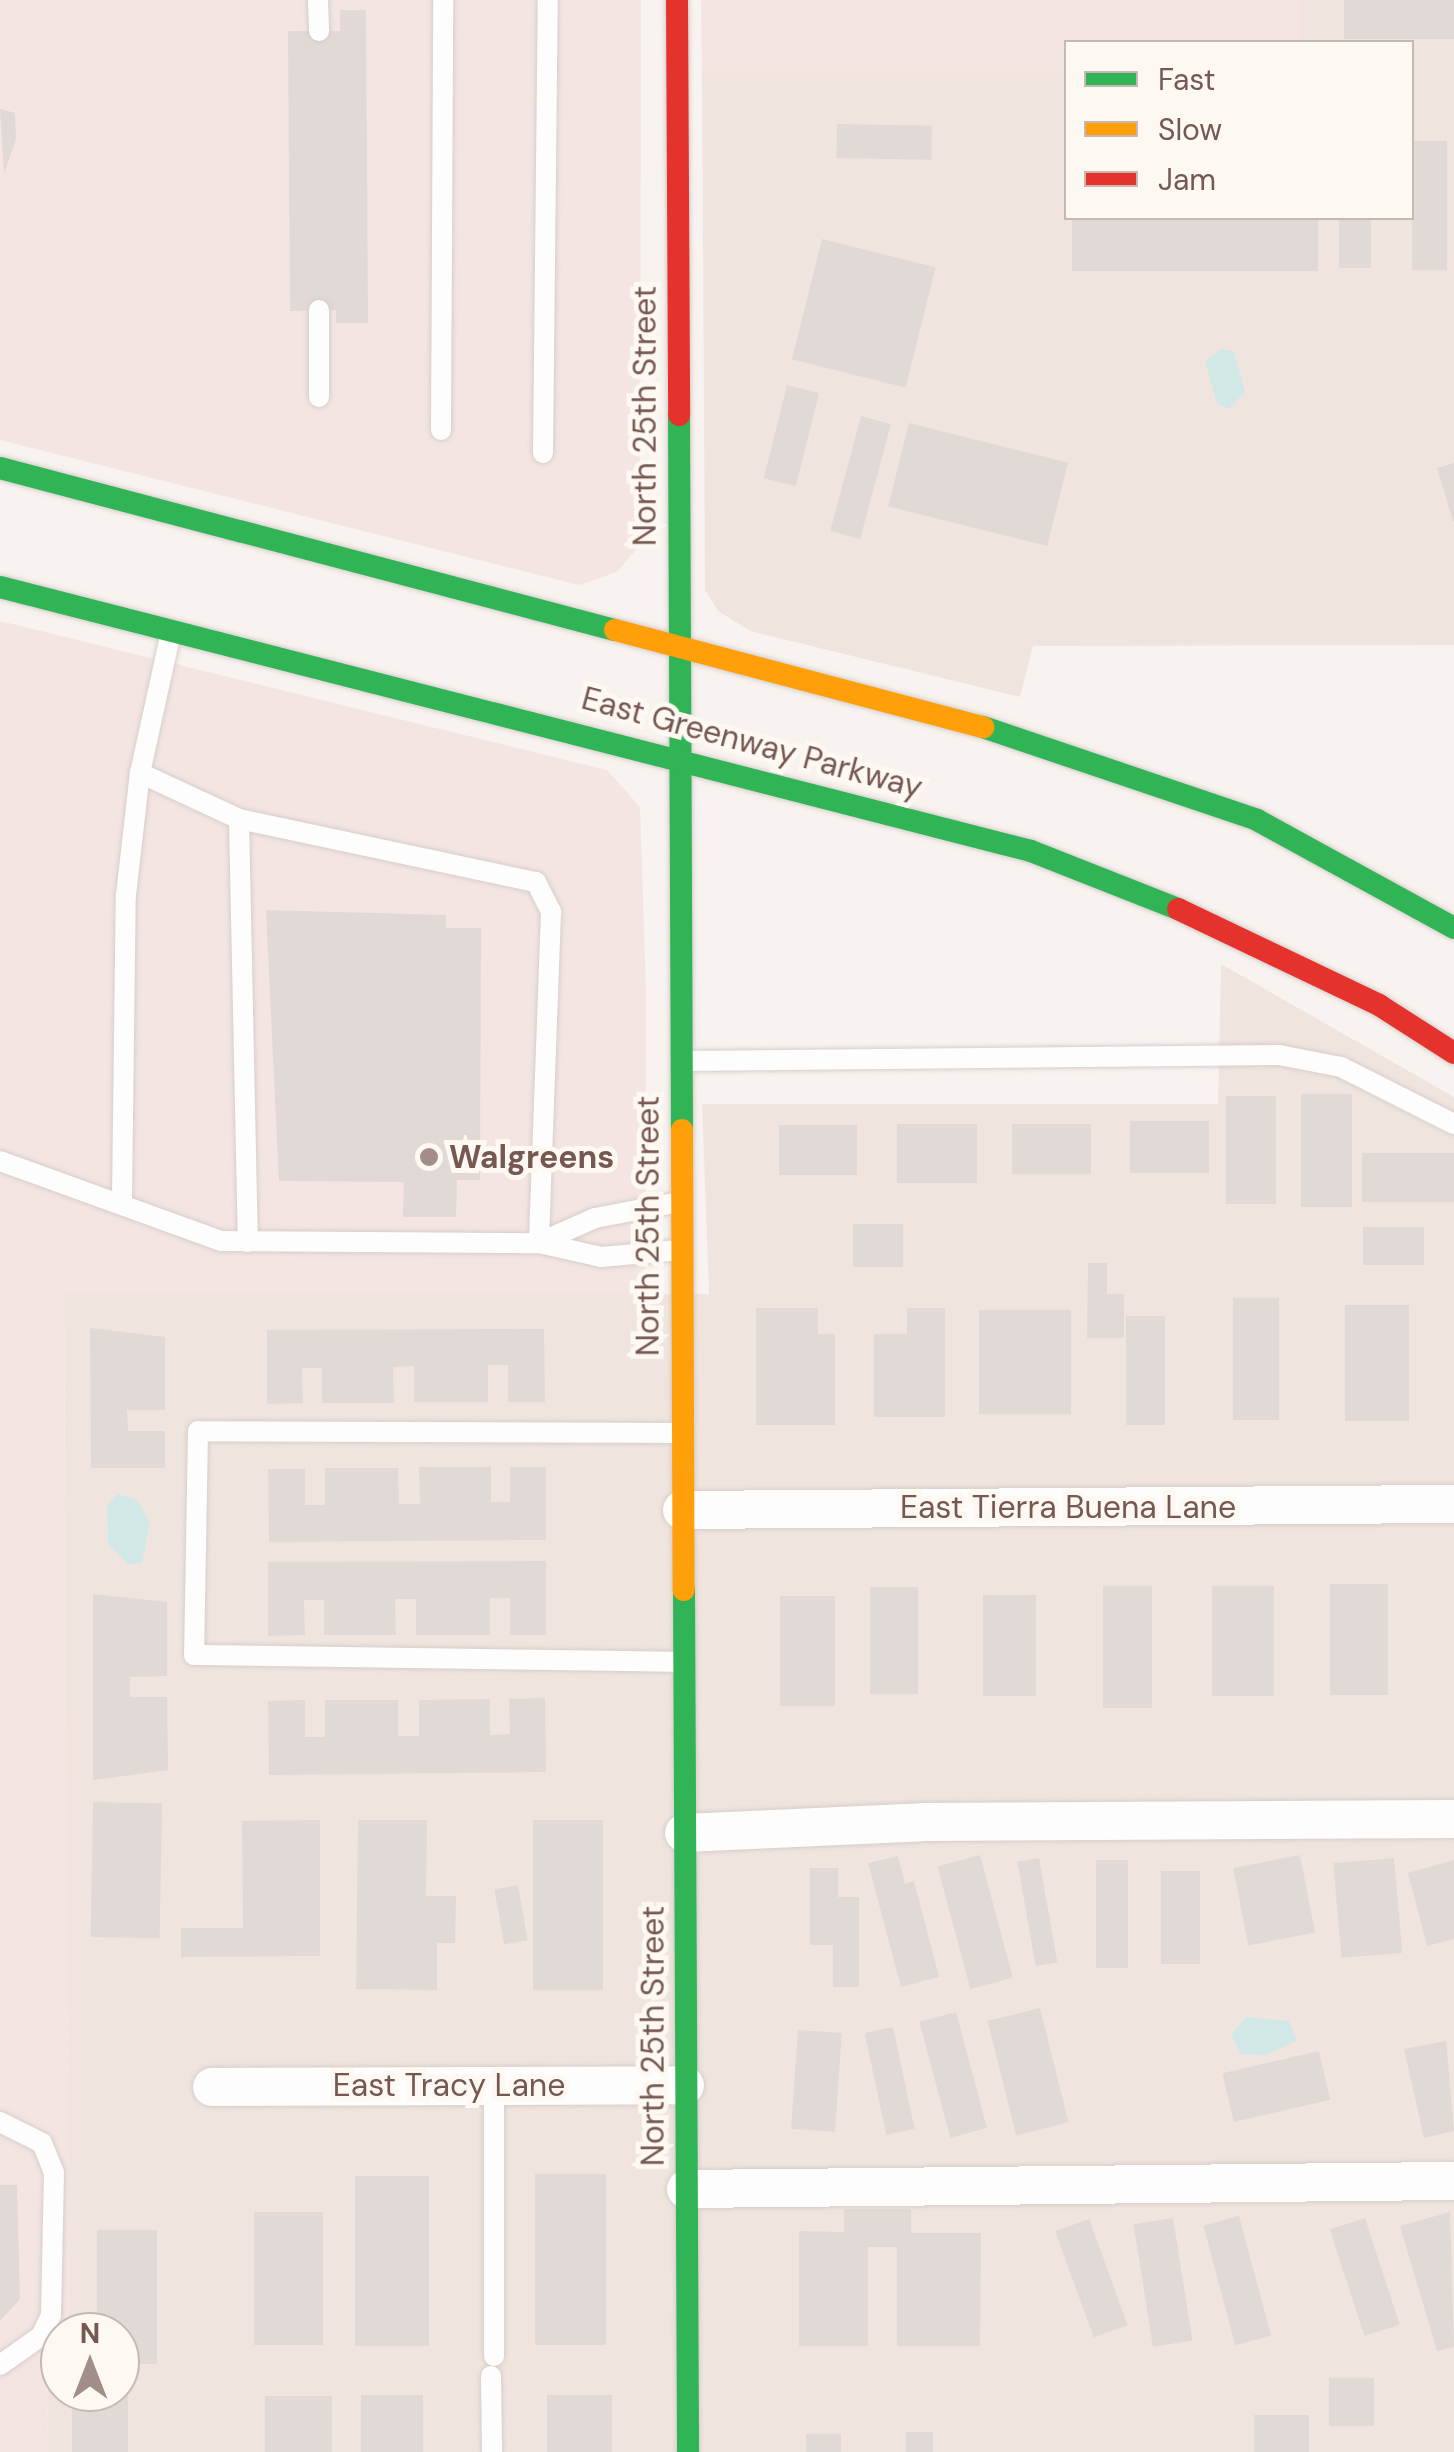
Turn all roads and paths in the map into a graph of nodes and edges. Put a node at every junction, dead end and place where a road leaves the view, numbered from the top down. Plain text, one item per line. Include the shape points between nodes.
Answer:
1 (318, 0) edge
2 (443, 0) edge
3 (548, 0) edge
4 (677, 0) edge
5 (319, 30) dead end
6 (319, 310) dead end
7 (319, 397) dead end
8 (441, 430) dead end
9 (543, 453) dead end
10 (0, 468) edge
11 (0, 587) edge
12 (172, 630) junction
13 (676, 640) junction
14 (679, 754) junction
15 (140, 773) junction
16 (239, 819) junction
17 (1454, 928) edge
18 (1454, 1053) edge
19 (680, 1060) junction
20 (1454, 1124) edge
21 (0, 1161) edge
22 (122, 1201) junction
23 (680, 1202) junction
24 (248, 1242) junction
25 (538, 1243) junction
26 (680, 1250) junction
27 (682, 1433) junction
28 (1454, 1504) edge
29 (682, 1510) junction
30 (682, 1662) junction
31 (1454, 1819) edge
32 (684, 1832) junction
33 (686, 2084) junction
34 (494, 2085) junction
35 (212, 2086) dead end
36 (0, 2122) edge
37 (1454, 2181) edge
38 (686, 2189) junction
39 (0, 2365) edge
40 (492, 2452) edge
41 (688, 2452) edge

1 - 5 lane
2 - 8 lane
3 - 9 lane
4 - 13 main road, North 25th Street
6 - 7 lane
10 - 13 main road
11 - 12 main road, East Greenway Parkway
12 - 14 main road, East Greenway Parkway
12 - 15 lane
13 - 14 main road, North 25th Street
13 - 17 main road via 1057,746 1257,820
14 - 18 main road, East Greenway Parkway via 1031,851 1220,926
14 - 19 main road, North 25th Street
15 - 16 lane
15 - 22 lane via 126,895
16 - 24 lane
16 - 25 lane via 536,882 551,912
19 - 20 lane via 1279,1054 1341,1067
19 - 23 main road, North 25th Street
21 - 22 lane
22 - 24 lane via 221,1241
23 - 25 lane via 595,1218
23 - 26 main road, North 25th Street
24 - 25 lane
25 - 26 lane via 601,1257
26 - 27 main road, North 25th Street
27 - 29 main road, North 25th Street
27 - 30 lane via 198,1431 194,1655
28 - 29 street, East Tierra Buena Lane
29 - 30 main road, North 25th Street
30 - 32 main road, North 25th Street
31 - 32 street via 923,1822
32 - 33 main road, North 25th Street
33 - 34 street, East Tracy Lane
33 - 38 main road, North 25th Street
34 - 35 street, East Tracy Lane
34 - 40 lane
36 - 39 lane via 42,2143 54,2172 51,2315 41,2336
37 - 38 street
38 - 41 main road, North 25th Street

